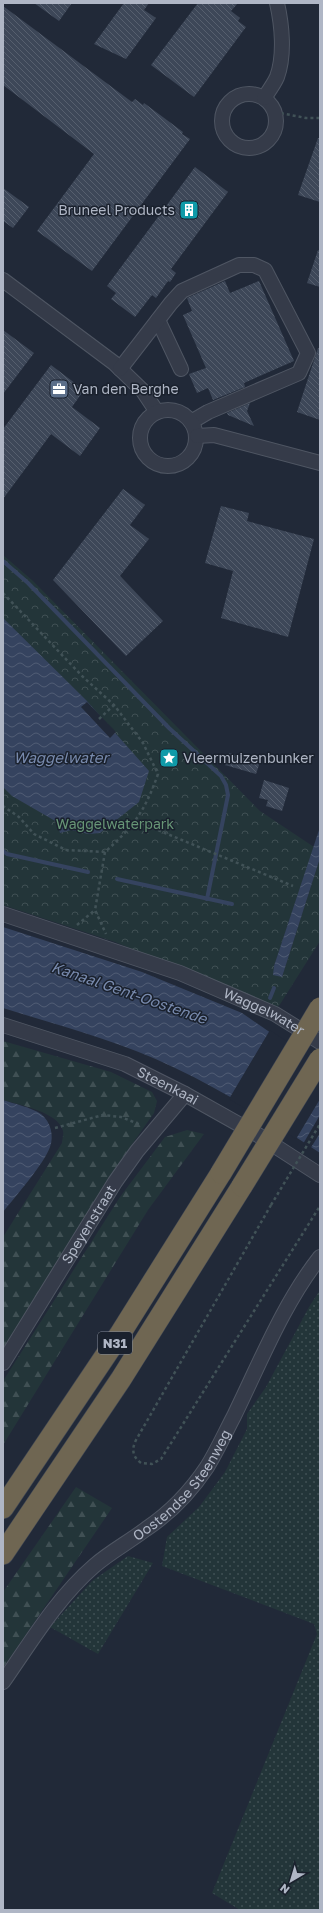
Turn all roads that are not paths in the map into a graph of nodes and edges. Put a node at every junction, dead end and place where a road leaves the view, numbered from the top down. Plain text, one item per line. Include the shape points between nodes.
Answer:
1 (276, 3) edge
2 (264, 98) junction
3 (3, 280) edge
4 (158, 320) junction
5 (120, 369) junction
6 (181, 369) dead end
7 (158, 412) junction
8 (191, 422) junction
9 (196, 436) junction
10 (320, 463) edge
11 (3, 914) edge
12 (320, 1008) edge
13 (3, 1025) edge
14 (320, 1042) edge
15 (320, 1059) edge
16 (185, 1094) junction
17 (320, 1175) edge
18 (320, 1257) edge
19 (3, 1363) edge
20 (3, 1508) edge
21 (3, 1554) edge
22 (3, 1682) edge

1 - 2 street via 282,34 281,57 277,77
2 - 2 street via 248,93 232,99 227,105 222,120 227,136 232,142 240,146 256,147 264,144 274,132 275,112
3 - 5 street
4 - 5 street
4 - 6 street
4 - 8 street via 182,291 239,265 254,265 265,270 308,353 298,373 208,412
5 - 7 street via 143,391
7 - 8 street via 176,411 185,415
7 - 9 street via 150,417 141,434 140,443 150,460 170,467 179,464 193,453
8 - 9 street
9 - 10 street via 214,435
11 - 14 street, Waggelwater via 180,973 275,1014
12 - 20 highway, N31, bridge via 120,1334
13 - 16 street, Steenkaai via 125,1064
15 - 21 highway, N31, bridge via 121,1379
16 - 17 street, Steenkaai via 258,1135
16 - 19 street, Speyenstraat via 115,1182
18 - 22 street, Oostendse Steenweg via 284,1314 207,1467 169,1512 114,1550 79,1580

